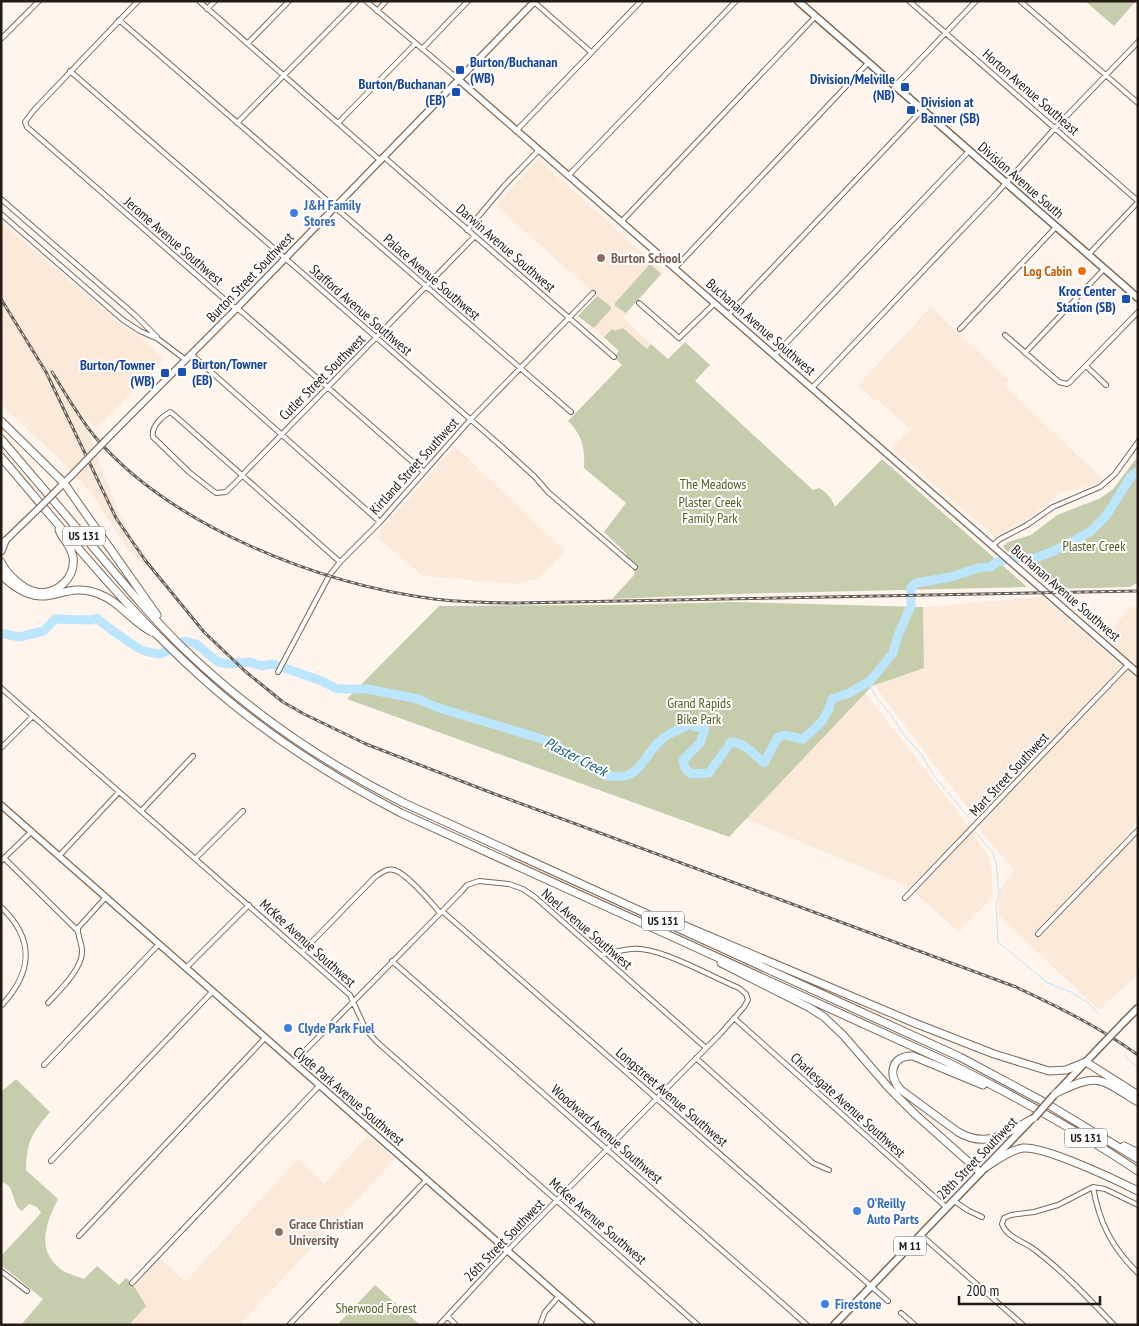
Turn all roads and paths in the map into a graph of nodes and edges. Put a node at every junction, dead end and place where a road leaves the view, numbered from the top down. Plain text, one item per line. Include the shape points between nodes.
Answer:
1 (39, 1) edge
2 (138, 1) edge
3 (199, 1) edge
4 (215, 1) edge
5 (288, 1) edge
6 (357, 1) edge
7 (366, 1) edge
8 (386, 1) edge
9 (468, 1) edge
10 (535, 1) edge
11 (640, 1) edge
12 (736, 1) edge
13 (798, 1) edge
14 (910, 1) edge
15 (976, 1) edge
16 (1020, 1) edge
17 (207, 9) junction
18 (377, 11) junction
19 (815, 17) junction
20 (119, 20) junction
21 (946, 32) junction
22 (1, 39) edge
23 (1138, 42) edge
24 (248, 43) junction
25 (415, 44) junction
26 (422, 49) junction
27 (591, 52) junction
28 (868, 63) junction
29 (70, 71) junction
30 (1106, 75) junction
31 (283, 76) junction
32 (459, 80) junction
33 (894, 86) junction
34 (1138, 103) edge
35 (922, 110) junction
36 (237, 123) junction
37 (338, 123) junction
38 (1055, 128) junction
39 (516, 131) junction
40 (538, 151) junction
41 (969, 151) junction
42 (382, 159) junction
43 (568, 176) junction
44 (1005, 182) junction
45 (1, 199) edge
46 (1137, 204) edge
47 (335, 208) junction
48 (1, 214) edge
49 (621, 222) junction
50 (1056, 227) junction
51 (467, 230) junction
52 (475, 236) junction
53 (1088, 255) junction
54 (286, 258) junction
55 (675, 268) junction
56 (1104, 269) junction
57 (426, 287) junction
58 (593, 293) dead end
59 (1138, 298) edge
60 (639, 303) dead end
61 (715, 303) junction
62 (237, 308) junction
63 (1138, 312) edge
64 (728, 315) junction
65 (569, 318) junction
66 (960, 329) dead end
67 (1004, 335) dead end
68 (376, 338) junction
69 (158, 339) junction
70 (1025, 353) junction
71 (191, 354) junction
72 (774, 356) junction
73 (614, 357) dead end
74 (186, 360) junction
75 (1086, 366) junction
76 (520, 369) junction
77 (1106, 385) dead end
78 (328, 387) junction
79 (812, 388) junction
80 (571, 412) dead end
81 (470, 420) junction
82 (1, 421) edge
83 (282, 434) junction
84 (1, 440) edge
85 (1138, 442) edge
86 (1, 456) edge
87 (424, 472) junction
88 (243, 475) junction
89 (64, 482) junction
90 (56, 522) junction
91 (380, 522) junction
92 (2, 543) edge
93 (992, 546) junction
94 (1, 551) edge
95 (1, 562) edge
96 (340, 562) junction
97 (635, 567) dead end
98 (1, 575) edge
99 (168, 633) junction
100 (158, 635) junction
101 (1128, 664) junction
102 (278, 672) dead end
103 (1138, 673) edge
104 (1, 688) edge
105 (33, 716) junction
106 (1, 748) edge
107 (193, 756) dead end
108 (119, 792) junction
109 (1, 805) edge
110 (142, 810) junction
111 (242, 811) dead end
112 (1138, 830) edge
113 (32, 831) junction
114 (58, 856) junction
115 (196, 858) junction
116 (3, 860) edge
117 (106, 897) junction
118 (905, 898) dead end
119 (249, 905) junction
120 (1, 906) edge
121 (441, 912) junction
122 (646, 913) junction
123 (657, 929) junction
124 (77, 930) junction
125 (1038, 934) dead end
126 (159, 944) junction
127 (302, 952) junction
128 (600, 955) junction
129 (392, 961) junction
130 (186, 968) junction
131 (213, 991) junction
132 (353, 1001) junction
133 (48, 1003) dead end
134 (1, 1006) edge
135 (1138, 1008) edge
136 (734, 1018) junction
137 (265, 1038) junction
138 (706, 1048) junction
139 (696, 1058) junction
140 (1086, 1062) junction
141 (293, 1063) junction
142 (44, 1065) dead end
143 (319, 1086) junction
144 (1055, 1094) junction
145 (1138, 1095) edge
146 (1012, 1096) junction
147 (656, 1099) junction
148 (1138, 1102) edge
149 (1033, 1118) junction
150 (1100, 1135) junction
151 (607, 1149) junction
152 (1138, 1153) edge
153 (1138, 1160) edge
154 (51, 1161) dead end
155 (829, 1170) dead end
156 (983, 1170) junction
157 (1138, 1171) edge
158 (426, 1180) junction
159 (1093, 1187) junction
160 (1138, 1191) edge
161 (557, 1201) junction
162 (954, 1201) junction
163 (1138, 1205) edge
164 (947, 1208) junction
165 (982, 1217) dead end
166 (921, 1235) junction
167 (79, 1236) dead end
168 (507, 1251) junction
169 (1, 1270) edge
170 (1138, 1273) edge
171 (132, 1283) dead end
172 (871, 1286) junction
173 (27, 1291) dead end
174 (559, 1296) junction
175 (888, 1301) dead end
176 (901, 1313) dead end
177 (447, 1316) junction
178 (289, 1325) edge
179 (438, 1325) edge
180 (456, 1325) edge
181 (540, 1325) edge
182 (592, 1325) edge
183 (698, 1325) edge
184 (807, 1325) edge
185 (834, 1325) edge
186 (915, 1325) edge
187 (1023, 1325) edge
188 (1114, 1325) edge

1 - 22 street
2 - 20 street
3 - 17 street, Darwin Avenue Southwest
4 - 17 street
5 - 24 street
6 - 31 street
7 - 18 street, Buchanan Avenue Southwest
8 - 18 street
9 - 26 street
10 - 27 street
10 - 32 main road, Burton Street Southwest
11 - 27 street
12 - 43 street
13 - 19 main road, Division Avenue South
14 - 21 street, Horton Avenue Southeast
15 - 21 street
16 - 30 street
17 - 24 street, Darwin Avenue Southwest
18 - 25 street, Buchanan Avenue Southwest
19 - 28 main road, Division Avenue South
19 - 49 street
20 - 29 street
20 - 36 street, Palace Avenue Southwest
21 - 33 street
21 - 38 street, Horton Avenue Southeast
23 - 30 street
24 - 31 street, Darwin Avenue Southwest
25 - 26 street, Buchanan Avenue Southwest
25 - 37 street
26 - 32 street, Buchanan Avenue Southwest
27 - 39 street
28 - 33 main road, Division Avenue South
28 - 55 street
29 - 54 street, Stafford Avenue Southwest
29 - 62 street, Jerome Avenue Southwest via 34,110 25,122 27,126
30 - 34 street
30 - 38 street
31 - 36 street
31 - 37 street, Darwin Avenue Southwest
32 - 39 main road, Buchanan Avenue Southwest
32 - 42 main road, Burton Street Southwest
33 - 35 main road, Division Avenue South
35 - 41 main road, Division Avenue South
35 - 64 street
36 - 47 street, Palace Avenue Southwest
37 - 42 street, Darwin Avenue Southwest
38 - 44 street
38 - 46 street, Horton Avenue Southeast
39 - 40 main road, Buchanan Avenue Southwest
40 - 43 main road, Buchanan Avenue Southwest
40 - 51 street
41 - 44 main road, Division Avenue South
41 - 72 street
42 - 47 main road, Burton Street Southwest
42 - 51 street, Darwin Avenue Southwest
43 - 49 main road, Buchanan Avenue Southwest
44 - 50 main road, Division Avenue South
44 - 79 street
45 - 69 street via 136,316
46 - 53 street
47 - 54 main road, Burton Street Southwest
47 - 57 street, Palace Avenue Southwest
48 - 69 street via 123,320
49 - 55 main road, Buchanan Avenue Southwest
50 - 53 main road, Division Avenue South
50 - 66 street
51 - 52 street, Darwin Avenue Southwest
52 - 57 street, Cutler Street Southwest
52 - 65 street, Darwin Avenue Southwest
53 - 56 main road, Division Avenue South
54 - 62 main road, Burton Street Southwest
54 - 68 street, Stafford Avenue Southwest
55 - 61 main road, Buchanan Avenue Southwest
56 - 59 main road, Division Avenue South
56 - 70 street
57 - 68 street, Cutler Street Southwest
57 - 76 street, Palace Avenue Southwest
58 - 65 street, Kirtland Street Southwest
60 - 61 street via 679,338
61 - 64 main road, Buchanan Avenue Southwest
62 - 71 main road, Burton Street Southwest
62 - 78 street, Jerome Avenue Southwest
63 - 75 street
64 - 72 main road, Buchanan Avenue Southwest
65 - 73 street, Darwin Avenue Southwest
65 - 76 street, Kirtland Street Southwest
67 - 70 street
68 - 78 street, Cutler Street Southwest
68 - 81 street, Stafford Avenue Southwest
69 - 74 street
70 - 75 street via 1064,384
71 - 74 main road, Burton Street Southwest
71 - 83 street
72 - 79 main road, Buchanan Avenue Southwest
74 - 89 main road, Burton Street Southwest, bridge
75 - 77 street
76 - 80 street, Palace Avenue Southwest
76 - 81 street, Kirtland Street Southwest
78 - 83 street, Cutler Street Southwest
78 - 87 street, Jerome Avenue Southwest
79 - 93 main road, Buchanan Avenue Southwest
81 - 87 street, Kirtland Street Southwest
81 - 97 street, Stafford Avenue Southwest
82 - 89 highway
83 - 88 street, Cutler Street Southwest
83 - 91 street
84 - 99 highway, US 131
85 - 93 street via 1115,474 1100,487 1053,507
86 - 90 highway, US 131
87 - 91 street, Kirtland Street Southwest
88 - 88 street, Cutler Street Southwest via 170,412 154,428 153,438 212,491 226,492
88 - 96 street
89 - 92 main road, Burton Street Southwest, bridge
89 - 99 highway
90 - 95 highway via 73,558 72,571 60,586 44,593 32,591
90 - 100 highway, US 131
91 - 96 street, Kirtland Street Southwest
92 - 94 highway
93 - 101 main road, Buchanan Avenue Southwest
96 - 102 street, Kirtland Street Southwest via 329,576
98 - 100 highway via 16,588 33,596 48,597 80,591 101,594 142,627
99 - 122 highway, US 131 via 225,686 286,734 343,770 398,800
100 - 123 highway, US 131 via 211,686 280,741 338,779 401,813
101 - 103 main road, Buchanan Avenue Southwest
101 - 118 street, Mart Street Southwest
104 - 105 street, McKee Avenue Southwest
105 - 106 street
105 - 108 street, McKee Avenue Southwest
107 - 110 street
108 - 110 street, McKee Avenue Southwest
108 - 114 street
109 - 113 main road, Clyde Park Avenue Southwest
110 - 115 street, McKee Avenue Southwest
111 - 115 street
112 - 125 street
113 - 114 main road, Clyde Park Avenue Southwest
113 - 116 street
114 - 117 main road, Clyde Park Avenue Southwest
115 - 119 street, McKee Avenue Southwest
116 - 124 street
117 - 124 street
117 - 126 main road, Clyde Park Avenue Southwest
119 - 127 street, McKee Avenue Southwest
119 - 130 street
120 - 134 street via 22,934 26,949 24,974 18,987
121 - 127 street, Longstreet Avenue Southwest via 393,870 380,873
121 - 128 street, Noel Avenue Southwest via 473,882 508,884 536,898
121 - 129 street, Noel Avenue Southwest
121 - 147 street, Longstreet Avenue Southwest
122 - 140 highway via 696,930 994,1054 1049,1071 1066,1070
122 - 150 highway, US 131 via 960,1057
123 - 146 highway, US 131 via 913,1046
123 - 156 highway via 824,1017 916,1115
124 - 133 street via 82,954 79,963
126 - 130 main road, Clyde Park Avenue Southwest
126 - 142 street
127 - 132 street, McKee Avenue Southwest
128 - 136 street, 26th Street Southwest via 631,948 645,949 739,988 748,998
128 - 138 street, Noel Avenue Southwest
129 - 132 street, Noel Avenue Southwest
129 - 151 street, Woodward Avenue Southwest
130 - 131 main road, Clyde Park Avenue Southwest
131 - 137 main road, Clyde Park Avenue Southwest
131 - 154 street
132 - 141 street, Noel Avenue Southwest
132 - 161 street, McKee Avenue Southwest via 370,1036
135 - 140 main road, 28th Street Southwest / M 11, bridge
136 - 138 street, 26th Street Southwest
136 - 164 street, Charlesgate Avenue Southwest
137 - 141 main road, Clyde Park Avenue Southwest
137 - 167 street
138 - 139 street, 26th Street Southwest
139 - 147 street, 26th Street Southwest
139 - 155 street via 813,1163
140 - 144 main road, 28th Street Southwest / M 11
140 - 145 highway
141 - 143 main road, Clyde Park Avenue Southwest
143 - 158 main road, Clyde Park Avenue Southwest
143 - 171 street
144 - 148 highway via 1081,1081 1095,1080
144 - 149 main road, 28th Street Southwest / M 11, bridge
146 - 149 highway via 917,1057 902,1058 893,1071 894,1081 901,1090 968,1137 994,1138
146 - 157 highway, US 131
147 - 151 street, 26th Street Southwest
147 - 172 street, Longstreet Avenue Southwest
149 - 156 main road, 28th Street Southwest / M 11
150 - 152 highway
150 - 153 highway, US 131
151 - 161 street, 26th Street Southwest
151 - 184 street, Woodward Avenue Southwest
156 - 160 highway via 1016,1150 1031,1148
156 - 162 main road, 28th Street Southwest / M 11
158 - 168 main road, Clyde Park Avenue Southwest
158 - 178 street
159 - 163 street via 1105,1189
159 - 170 street via 1097,1209 1109,1238
159 - 188 street via 1058,1205 1007,1217 1002,1224 1007,1232 1056,1267
161 - 168 street, 26th Street Southwest
161 - 183 street, McKee Avenue Southwest
162 - 164 main road, 28th Street Southwest / M 11
162 - 165 street
164 - 166 main road, 28th Street Southwest / M 11
166 - 172 main road, 28th Street Southwest / M 11
166 - 187 street
168 - 174 main road, Clyde Park Avenue Southwest
168 - 177 street, 26th Street Southwest
169 - 173 street
172 - 175 street, Longstreet Avenue Southwest
172 - 185 main road, 28th Street Southwest / M 11
174 - 181 street via 545,1312
174 - 182 main road, Clyde Park Avenue Southwest
176 - 186 street
177 - 179 street, 26th Street Southwest
177 - 180 street

